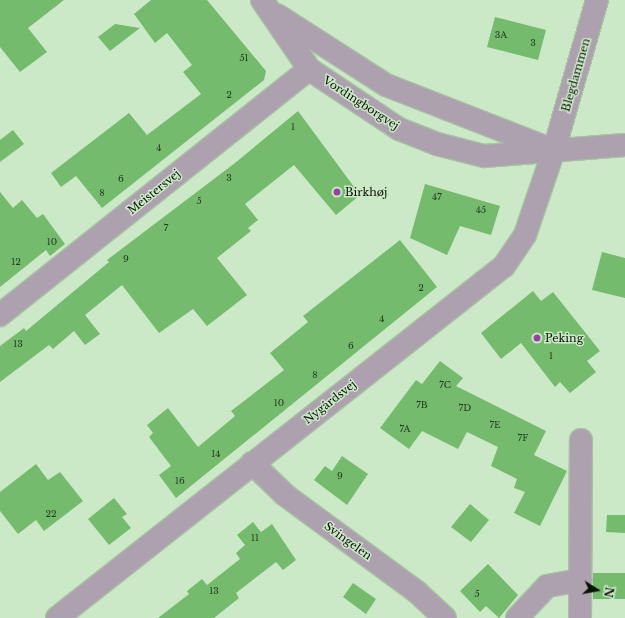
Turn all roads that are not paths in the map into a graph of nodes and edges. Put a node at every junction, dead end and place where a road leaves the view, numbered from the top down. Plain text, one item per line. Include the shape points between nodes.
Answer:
1 (597, 0) edge
2 (266, 5) edge
3 (309, 69) junction
4 (625, 145) edge
5 (554, 150) junction
6 (0, 315) edge
7 (581, 440) dead end
8 (252, 463) junction
9 (580, 580) junction
10 (57, 618) edge
11 (445, 618) edge
12 (517, 618) edge
13 (580, 618) edge

1 - 5 street, Blegdammen
2 - 3 street, Vordingborgvej
2 - 5 street, Vordingborgvej via 386,85
3 - 5 street, Vordingborgvej via 399,129 437,144 484,156
3 - 6 street, Meistersvej
4 - 5 street, Vordingborgvej
5 - 8 street, Nygårdsvej via 526,235 504,266
7 - 9 street
8 - 10 street, Nygårdsvej
8 - 11 street, Svingelen via 285,495 417,592
9 - 12 street via 547,586
9 - 13 street

